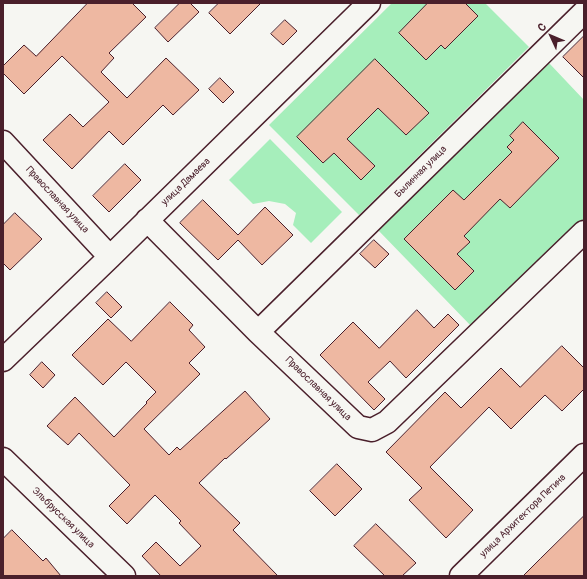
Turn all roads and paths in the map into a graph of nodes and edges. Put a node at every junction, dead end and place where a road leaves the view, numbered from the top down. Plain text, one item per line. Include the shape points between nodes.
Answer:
1 (369, 3) edge
2 (584, 12) edge
3 (3, 142) edge
4 (147, 220) junction
5 (584, 232) edge
6 (110, 257) junction
7 (258, 332) junction
8 (3, 360) edge
9 (584, 456) edge
10 (3, 459) edge
11 (117, 574) edge
12 (461, 576) edge

1 - 4 street, улица Дамаева
2 - 7 street, Былинная улица
3 - 6 street, Православная улица
4 - 6 street, улица Дамаева
4 - 7 street, Православная улица
5 - 7 street, Православная улица via 386,422 372,430 358,427
6 - 8 street, улица Дамаева
9 - 12 street, улица Архитектора Петина
10 - 11 street, Эльбрусская улица

